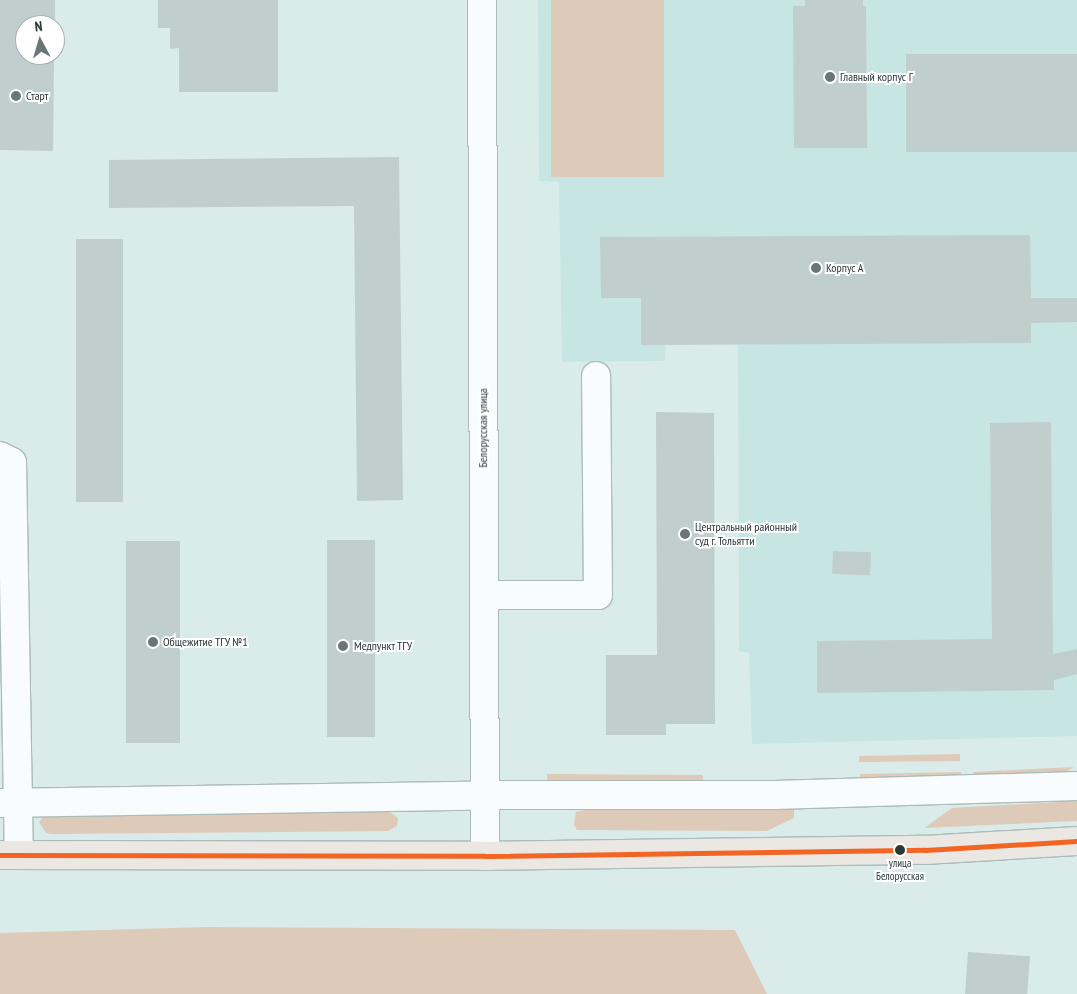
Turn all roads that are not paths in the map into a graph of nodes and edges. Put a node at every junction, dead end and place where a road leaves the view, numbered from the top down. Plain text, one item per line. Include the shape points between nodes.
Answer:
1 (482, 0) edge
2 (596, 376) dead end
3 (0, 456) edge
4 (484, 595) junction
5 (1077, 786) edge
6 (485, 795) junction
7 (9, 803) edge
8 (1077, 841) edge
9 (10, 854) edge
10 (485, 856) junction

1 - 4 street, Белорусская улица
2 - 4 street via 598,595
3 - 7 street via 12,462
4 - 6 street, Белорусская улица
5 - 6 street via 784,795
6 - 7 street
6 - 10 street, Белорусская улица
7 - 9 street
8 - 10 main road via 925,850
9 - 10 main road

